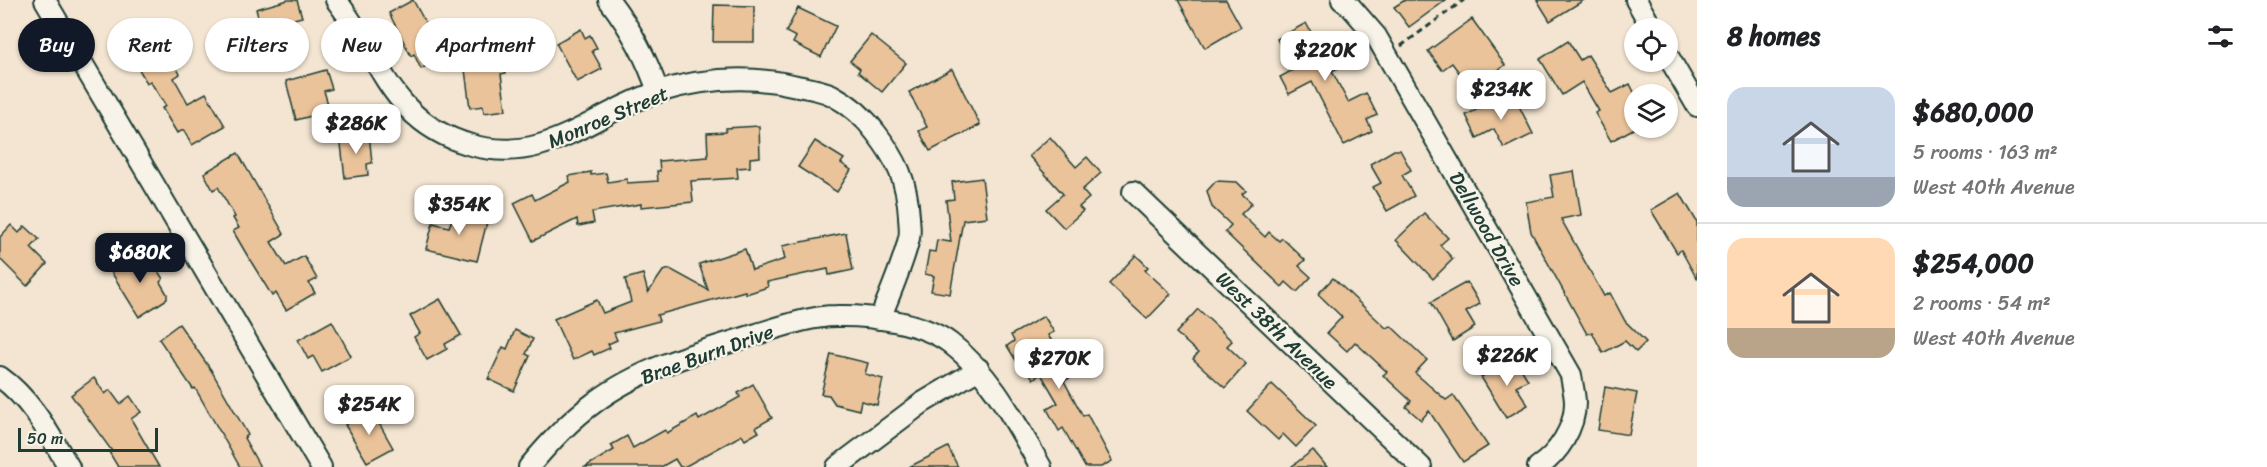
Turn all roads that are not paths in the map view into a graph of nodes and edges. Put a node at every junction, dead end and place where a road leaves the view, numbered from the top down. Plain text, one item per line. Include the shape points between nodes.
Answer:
1 (45, 0) edge
2 (336, 0) edge
3 (609, 0) edge
4 (1342, 0) edge
5 (1642, 2) edge
6 (1648, 18) edge
7 (1677, 72) edge
8 (658, 92) junction
9 (1697, 106) edge
10 (1133, 192) dead end
11 (880, 319) junction
12 (979, 369) junction
13 (0, 377) edge
14 (69, 467) edge
15 (321, 467) edge
16 (529, 467) edge
17 (837, 467) edge
18 (1041, 467) edge
19 (1421, 467) edge
20 (1538, 467) edge

1 - 15 street
2 - 8 street, Monroe Street via 394,94 417,118 445,137 473,146 501,150 539,146
3 - 8 street via 630,27
4 - 20 street, Dellwood Drive via 1376,36 1571,375 1575,404 1569,433
5 - 6 street
7 - 9 street
8 - 11 street, Monroe Street via 717,78 771,80 831,94 866,120 893,155 908,193 910,237
10 - 19 street, West 38th Avenue
11 - 12 street, Brae Burn Drive via 915,326 949,342
11 - 16 street, Brae Burn Drive via 835,316 785,326 689,356 635,379 594,403 551,440
12 - 17 street via 922,403
12 - 18 street, Brae Burn Drive via 1003,400
13 - 14 street via 35,410

